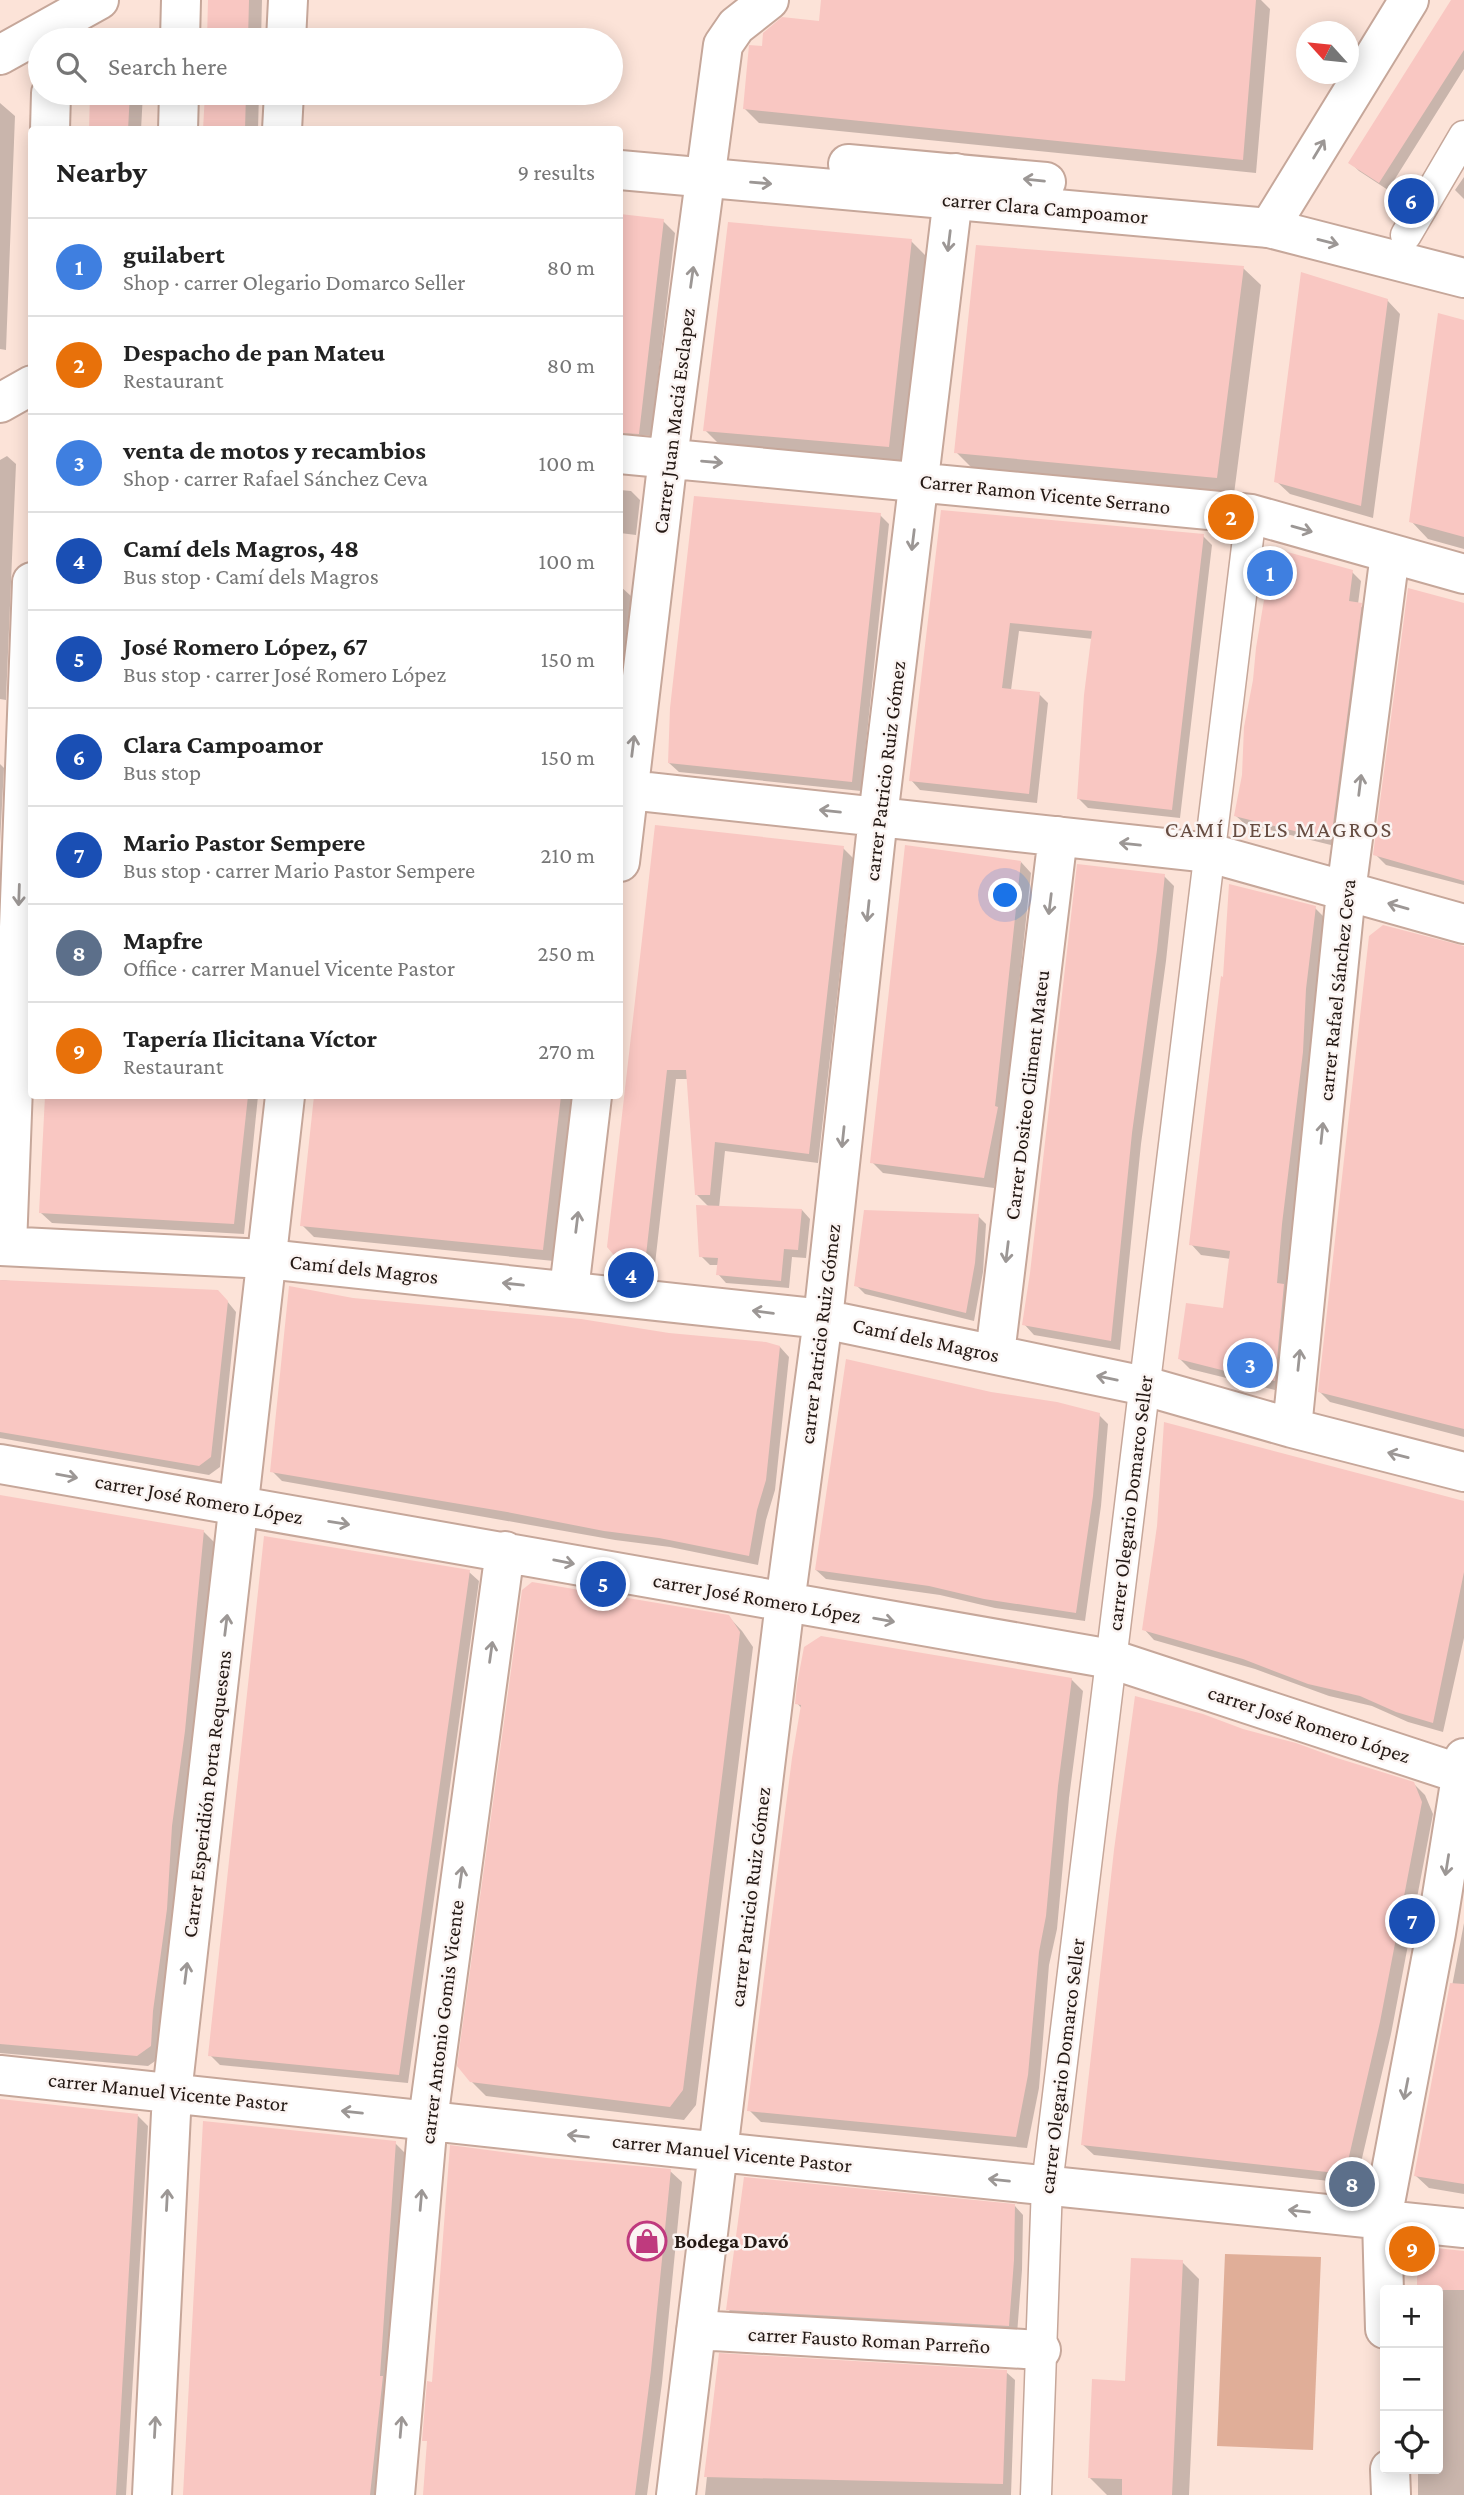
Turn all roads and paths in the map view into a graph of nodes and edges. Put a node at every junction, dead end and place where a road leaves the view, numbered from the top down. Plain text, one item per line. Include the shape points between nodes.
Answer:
1 (99, 0) edge
2 (181, 0) edge
3 (288, 0) edge
4 (769, 0) edge
5 (1409, 0) edge
6 (61, 28) edge
7 (180, 28) edge
8 (287, 28) edge
9 (28, 44) edge
10 (0, 55) edge
11 (51, 105) edge
12 (178, 105) edge
13 (283, 105) edge
14 (50, 126) edge
15 (177, 126) edge
16 (282, 126) edge
17 (1464, 136) edge
18 (623, 145) edge
19 (708, 165) junction
20 (623, 170) edge
21 (955, 186) junction
22 (1276, 218) junction
23 (1406, 235) junction
24 (1464, 251) edge
25 (1464, 278) edge
26 (28, 388) edge
27 (0, 403) edge
28 (623, 454) edge
29 (668, 458) junction
30 (920, 482) junction
31 (1251, 514) junction
32 (1390, 554) junction
33 (1464, 574) edge
34 (28, 628) edge
35 (19, 730) edge
36 (624, 789) edge
37 (623, 807) edge
38 (878, 817) junction
39 (1058, 836) junction
40 (1210, 853) junction
41 (1346, 891) junction
42 (1464, 924) edge
43 (285, 1099) edge
44 (592, 1099) edge
45 (3, 1246) edge
46 (267, 1259) junction
47 (569, 1290) junction
48 (823, 1319) junction
49 (995, 1354) junction
50 (1145, 1386) junction
51 (1292, 1428) junction
52 (0, 1464) edge
53 (1464, 1472) edge
54 (239, 1507) junction
55 (505, 1551) junction
56 (785, 1603) junction
57 (1111, 1658) junction
58 (1463, 1769) edge
59 (0, 2075) edge
60 (172, 2093) junction
61 (428, 2120) junction
62 (719, 2152) junction
63 (1047, 2185) junction
64 (1382, 2219) junction
65 (1464, 2228) edge
66 (1384, 2285) edge
67 (696, 2330) junction
68 (1041, 2350) junction
69 (1390, 2474) edge
70 (152, 2495) edge
71 (395, 2495) edge
72 (676, 2495) edge
73 (1037, 2495) edge
74 (1391, 2495) edge

1 - 6 street
2 - 7 street
3 - 8 street
4 - 19 street, Carrer Juan Maciá Esclapez via 736,26 723,46
22 -> 5 street
9 - 10 street
11 - 14 street
12 - 15 street
13 - 16 street
17 - 23 street
18 - 19 street, carrer Clara Campoamor
19 - 20 street, carrer Clara Campoamor
19 - 21 street, carrer Clara Campoamor
29 -> 19 street, Carrer Juan Maciá Esclapez
21 - 22 street, carrer Clara Campoamor
21 -> 30 street, carrer Patricio Ruiz Gómez
22 - 23 street, carrer Clara Campoamor via 1338,218
22 -> 25 street, carrer Clara Campoamor
23 - 24 street, carrer Clara Campoamor
26 - 27 street
28 - 29 street, Carrer Ramon Vicente Serrano
29 -> 30 street, Carrer Ramon Vicente Serrano
36 -> 29 street, Carrer Juan Maciá Esclapez
30 - 31 street, Carrer Ramon Vicente Serrano
30 -> 38 street, carrer Patricio Ruiz Gómez
31 -> 32 street, Carrer Ramon Vicente Serrano
31 - 40 street, carrer Olegario Domarco Seller
32 - 33 street, Carrer Ramon Vicente Serrano
41 -> 32 street, carrer Rafael Sánchez Ceva
34 - 35 street
35 -> 45 street
36 - 37 street, Carrer Juan Maciá Esclapez
38 -> 36 street
38 - 39 street
38 -> 48 street, carrer Patricio Ruiz Gómez
40 -> 39 street
39 -> 49 street, Carrer Dositeo Climent Mateu
40 - 41 street
40 - 50 street, carrer Olegario Domarco Seller
42 -> 41 street
51 -> 41 street, carrer Rafael Sánchez Ceva
43 - 46 street, Carrer Esperidión Porta Requesens
47 -> 44 street
45 - 46 street, Camí dels Magros
47 -> 46 street, Camí dels Magros
46 - 54 street, Carrer Esperidión Porta Requesens
48 -> 47 street, Camí dels Magros
48 - 49 street, Camí dels Magros
48 - 56 street, carrer Patricio Ruiz Gómez
50 -> 49 street, Camí dels Magros
50 - 51 street, Camí dels Magros
50 - 57 street, carrer Olegario Domarco Seller
53 -> 51 street, Camí dels Magros
52 -> 54 street, carrer José Romero López
54 -> 55 street, carrer José Romero López
60 -> 54 street, Carrer Esperidión Porta Requesens
55 -> 56 street, carrer José Romero López
61 -> 55 street, carrer Antonio Gomis Vicente
56 -> 57 street, carrer José Romero López
56 - 62 street, carrer Patricio Ruiz Gómez
57 - 58 street, carrer José Romero López
57 - 63 street, carrer Olegario Domarco Seller
58 -> 64 street
59 - 60 street, carrer Manuel Vicente Pastor
61 -> 60 street, carrer Manuel Vicente Pastor
70 -> 60 street, Carrer Esperidión Porta Requesens
62 -> 61 street, carrer Manuel Vicente Pastor
71 -> 61 street, carrer Antonio Gomis Vicente
63 -> 62 street, carrer Manuel Vicente Pastor
62 - 67 street, carrer Patricio Ruiz Gómez
64 -> 63 street, carrer Manuel Vicente Pastor
63 - 68 street, carrer Olegario Domarco Seller
64 - 65 street, carrer Manuel Vicente Pastor
64 - 66 street
67 - 68 street, carrer Fausto Roman Parreño
67 - 72 street, carrer Patricio Ruiz Gómez
68 - 73 street, carrer Olegario Domarco Seller
69 - 74 street

